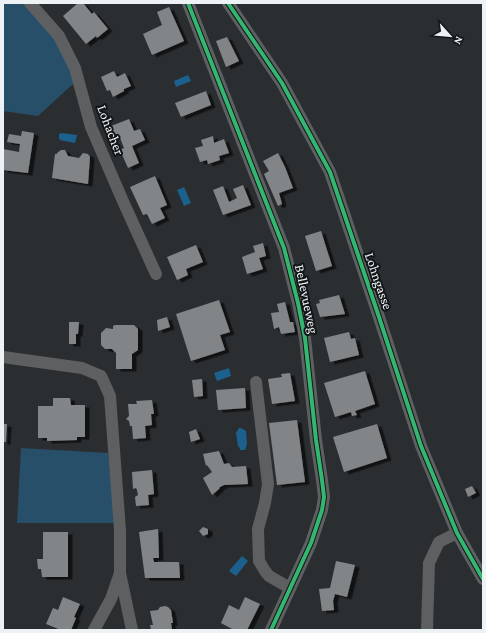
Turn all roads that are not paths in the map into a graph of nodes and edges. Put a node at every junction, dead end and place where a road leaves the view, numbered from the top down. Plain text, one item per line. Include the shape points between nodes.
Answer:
1 (30, 3) edge
2 (188, 3) edge
3 (228, 3) edge
4 (156, 274) dead end
5 (3, 357) edge
6 (256, 382) dead end
7 (457, 533) junction
8 (120, 573) junction
9 (483, 579) edge
10 (290, 588) junction
11 (94, 630) edge
12 (132, 630) edge
13 (271, 630) edge
14 (427, 630) edge

1 - 4 street, Lohacher via 59,36 74,68 91,126
2 - 10 street, Bellevueweg via 278,233 291,271 304,331 324,497 318,525
3 - 7 street, Lohngasse via 282,83 330,172 421,446
5 - 8 street via 82,368 101,376 110,396 120,530
6 - 10 street via 268,484 258,529 259,561 269,576
7 - 9 street, Lohngasse
7 - 14 street via 439,542 430,563
8 - 11 street via 111,599
8 - 12 street
10 - 13 street, Bellevueweg

